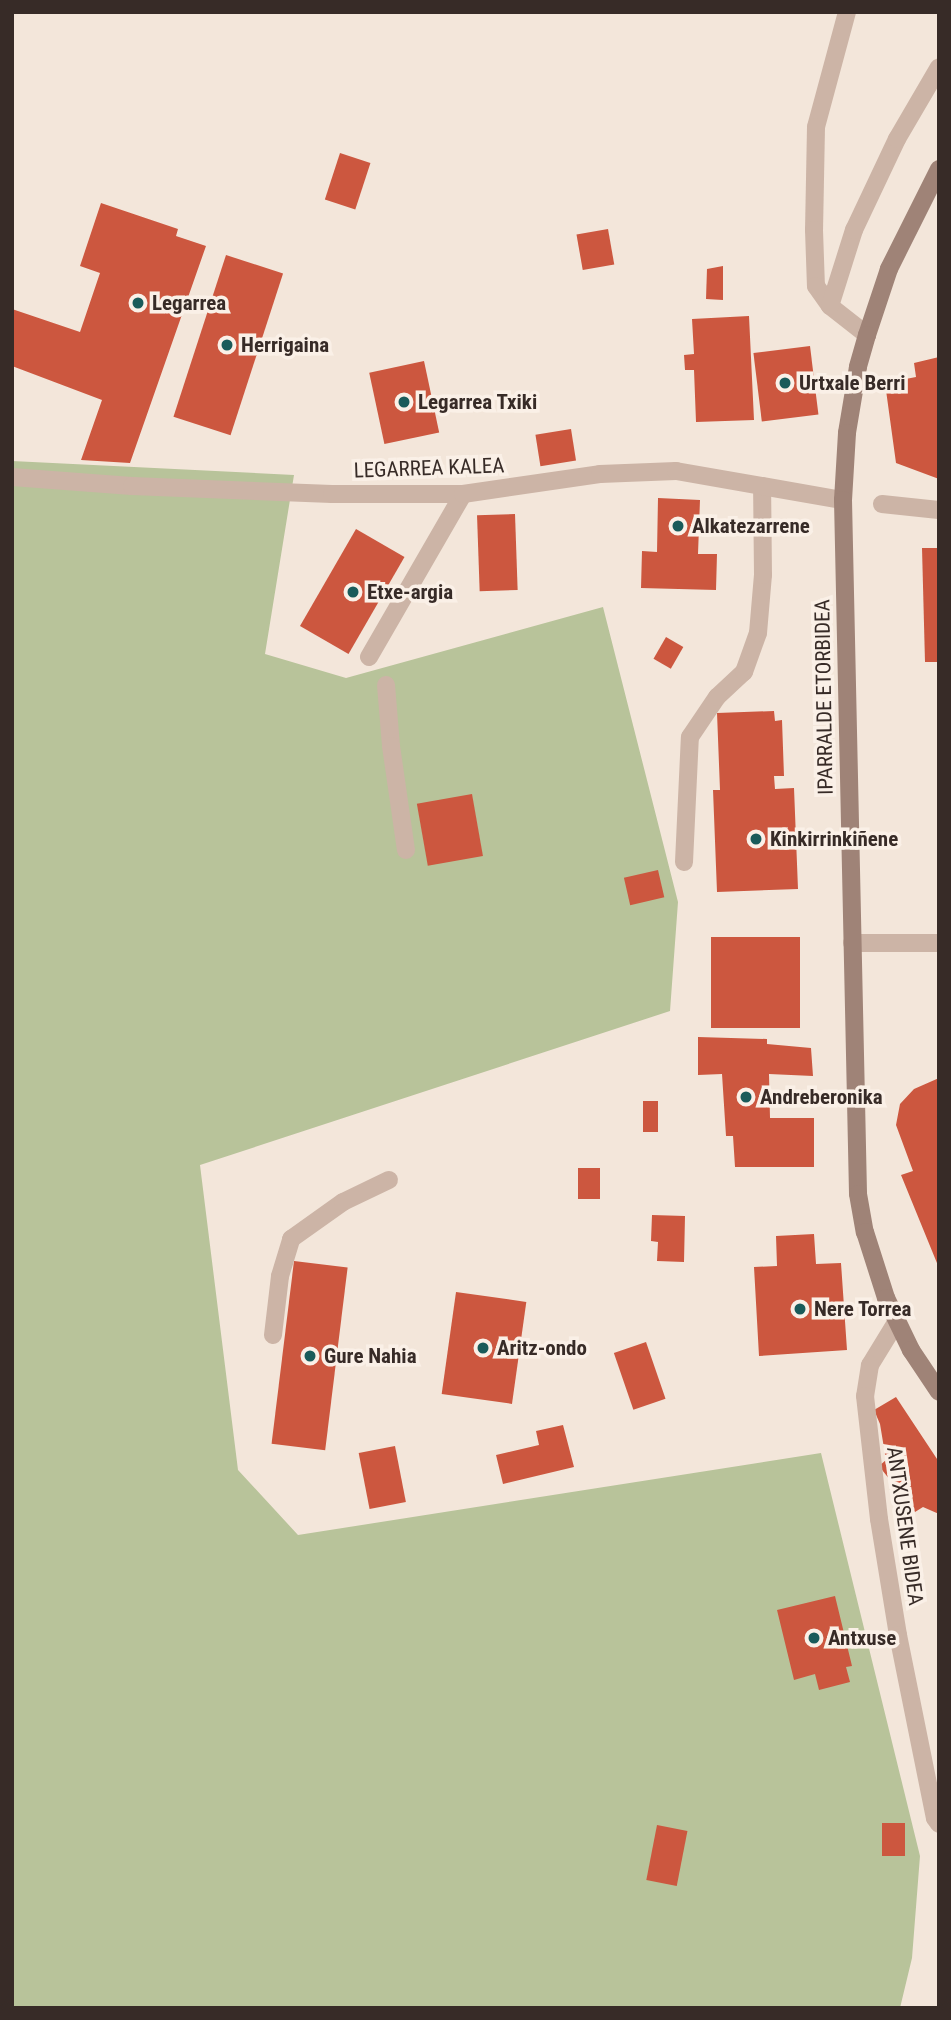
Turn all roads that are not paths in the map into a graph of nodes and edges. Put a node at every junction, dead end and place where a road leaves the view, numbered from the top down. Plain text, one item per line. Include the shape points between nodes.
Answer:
1 (847, 12) edge
2 (939, 67) edge
3 (939, 169) edge
4 (831, 306) junction
5 (867, 335) junction
6 (12, 477) edge
7 (762, 486) junction
8 (463, 494) junction
9 (844, 500) junction
10 (882, 504) dead end
11 (939, 510) edge
12 (369, 657) dead end
13 (386, 685) dead end
14 (406, 850) dead end
15 (684, 862) dead end
16 (852, 943) junction
17 (939, 943) edge
18 (389, 1181) dead end
19 (897, 1321) junction
20 (273, 1335) dead end
21 (939, 1392) edge
22 (939, 1824) edge

1 - 4 street via 816,127 816,286
2 - 4 street via 897,139 854,230
3 - 5 main road, IPARRALDE ETORBIDEA via 889,269
4 - 5 street
5 - 9 main road, IPARRALDE ETORBIDEA via 847,433
6 - 8 street, LEGARREA KALEA via 332,494
7 - 8 street, LEGARREA KALEA via 676,471 600,474
7 - 9 street, LEGARREA KALEA
7 - 15 street via 758,633 744,671 717,697 690,737
8 - 12 street
9 - 16 main road, IPARRALDE ETORBIDEA
10 - 11 street
13 - 14 street
16 - 17 street
16 - 19 main road, IPARRALDE ETORBIDEA via 858,1194 874,1265
18 - 20 street via 343,1202 291,1239 280,1276
19 - 21 main road, IPARRALDE ETORBIDEA
19 - 22 street, ANTXUSENE BIDEA via 870,1365 864,1396 898,1635

